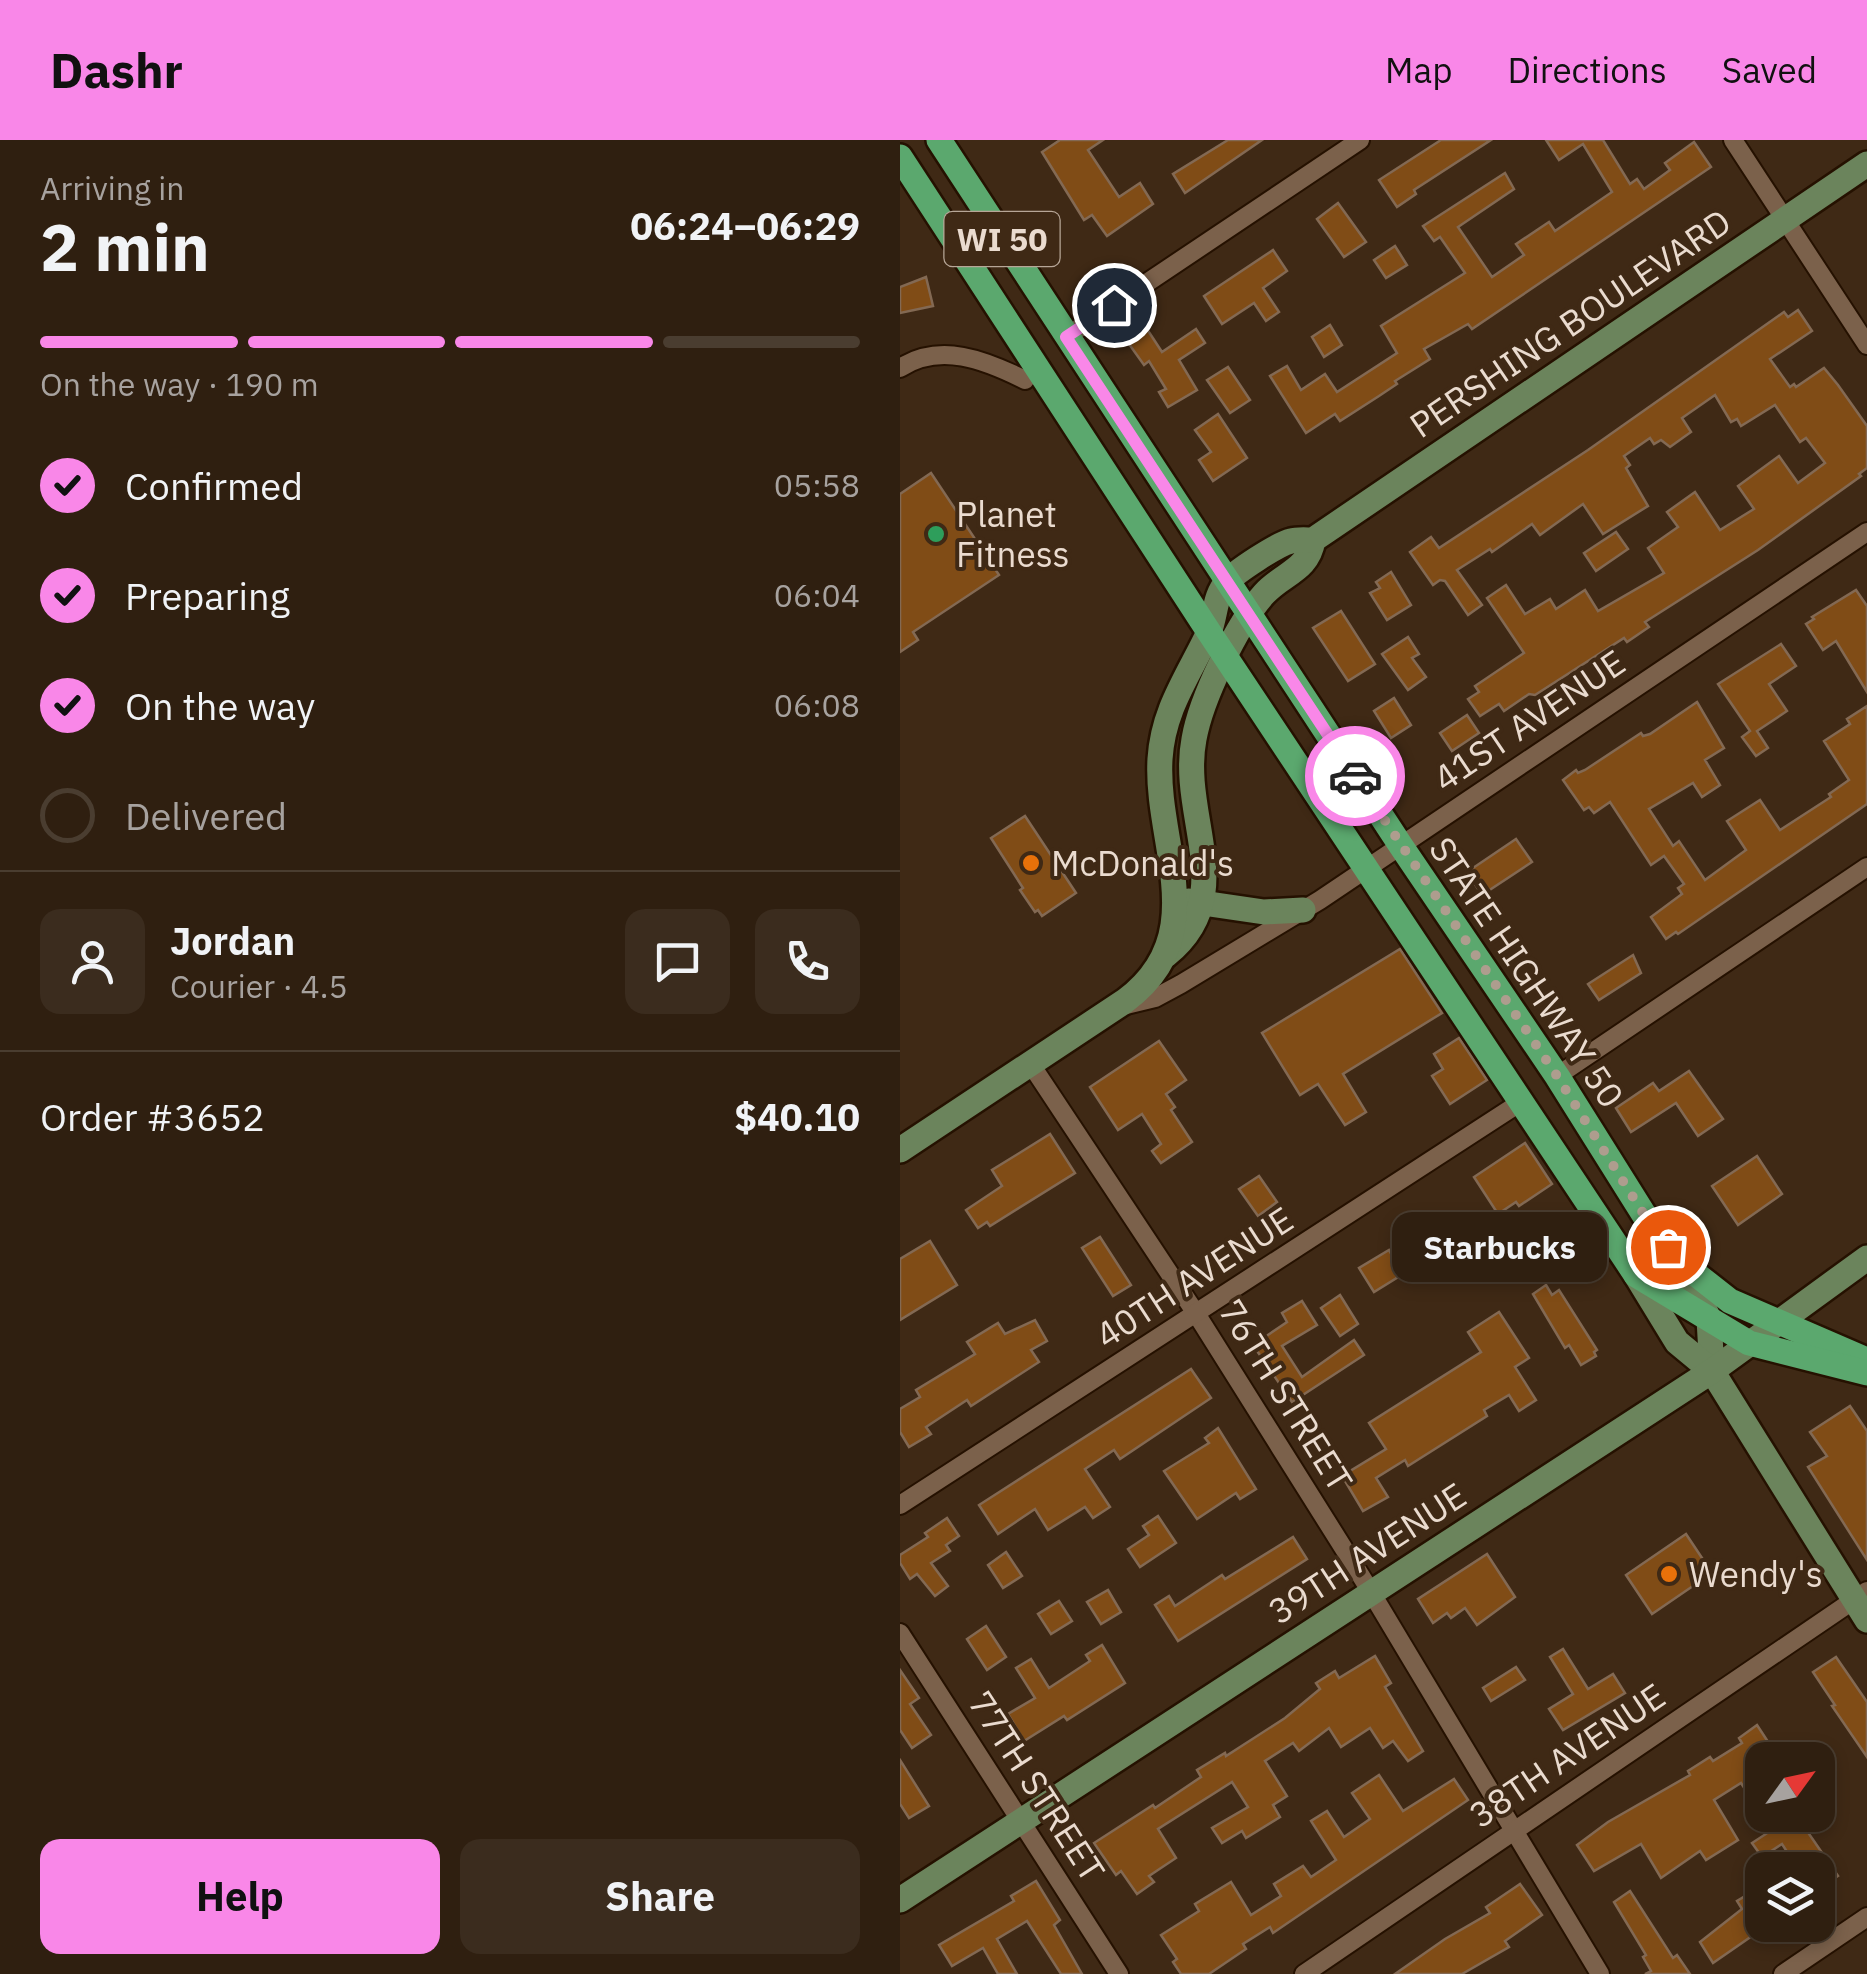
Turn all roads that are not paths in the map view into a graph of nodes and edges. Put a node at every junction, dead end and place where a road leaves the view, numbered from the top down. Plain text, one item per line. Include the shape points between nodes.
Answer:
1 (939, 140) edge
2 (1360, 140) edge
3 (1733, 140) edge
4 (1337, 147) edge
5 (900, 158) edge
6 (1867, 164) edge
7 (1785, 219) junction
8 (1066, 337) junction
9 (1867, 345) edge
10 (900, 368) edge
11 (1024, 380) dead end
12 (1867, 532) edge
13 (1314, 540) junction
14 (1227, 581) junction
15 (1250, 614) junction
16 (1208, 632) junction
17 (1226, 657) junction
18 (1400, 846) junction
19 (1867, 867) edge
20 (1368, 868) junction
21 (1174, 899) junction
22 (1202, 902) junction
23 (1302, 910) junction
24 (1164, 956) junction
25 (1116, 1007) junction
26 (1030, 1063) junction
27 (1557, 1076) junction
28 (1521, 1102) junction
29 (900, 1150) edge
30 (1867, 1258) edge
31 (1684, 1265) junction
32 (1636, 1275) junction
33 (1197, 1315) junction
34 (1709, 1318) junction
35 (1778, 1321) junction
36 (1749, 1343) junction
37 (1867, 1360) edge
38 (1712, 1371) junction
39 (1867, 1373) edge
40 (900, 1505) edge
41 (1370, 1592) junction
42 (1863, 1604) edge
43 (900, 1633) edge
44 (1021, 1822) junction
45 (1513, 1830) junction
46 (900, 1900) edge
47 (1867, 1916) edge
48 (1120, 1974) edge
49 (1304, 1974) edge
50 (1600, 1974) edge
51 (1784, 1974) edge

1 - 8 main road, STATE HIGHWAY 50 / WI 50
2 - 4 street
3 - 7 street
4 - 8 street
5 - 16 main road, WI 50
6 - 7 street, PERSHING BOULEVARD
7 - 9 street
7 - 13 street, PERSHING BOULEVARD
8 - 14 main road, STATE HIGHWAY 50 / WI 50
10 - 11 street via 938,353
12 - 18 street, 41ST AVENUE
13 - 14 street, PERSHING BOULEVARD via 1287,542
13 - 15 street, PERSHING BOULEVARD via 1308,560 1265,592
14 - 15 main road, STATE HIGHWAY 50 / WI 50
14 - 16 street
15 - 17 street, PERSHING BOULEVARD
15 - 18 main road, STATE HIGHWAY 50 / WI 50
16 - 17 main road, WI 50
16 - 21 street via 1174,698 1160,747
17 - 20 main road, WI 50
17 - 22 street, PERSHING BOULEVARD via 1203,705 1192,754
18 - 20 street, 41ST AVENUE
18 - 27 main road, STATE HIGHWAY 50 / WI 50
19 - 27 street
20 - 23 street, 41ST AVENUE
20 - 28 main road, WI 50
21 - 22 street
21 - 24 street
22 - 23 street via 1264,912
22 - 24 street via 1192,929
23 - 25 street, 41ST AVENUE via 1181,984
24 - 25 street via 1148,981
25 - 26 street
26 - 29 street
26 - 33 street, 76TH STREET
27 - 31 main road, STATE HIGHWAY 50 / WI 50 via 1653,1229
28 - 32 main road, WI 50
28 - 33 street, 40TH AVENUE
30 - 35 street, 39TH AVENUE
31 - 34 street
31 - 35 main road, STATE HIGHWAY 50 / WI 50 via 1730,1300
32 - 34 main road, WI 50
32 - 38 street via 1677,1342
33 - 40 street, 40TH AVENUE
33 - 41 street, 76TH STREET
34 - 36 main road, WI 50
34 - 38 street
35 - 36 street, 39TH AVENUE
35 - 37 main road, STATE HIGHWAY 50 / WI 50
36 - 38 street, 39TH AVENUE
36 - 39 main road, WI 50
38 - 41 street, 39TH AVENUE
38 - 42 street
41 - 44 street, 39TH AVENUE
41 - 45 street, 76TH STREET
42 - 45 street, 38TH AVENUE
43 - 44 street, 77TH STREET
44 - 46 street, 39TH AVENUE
44 - 48 street, 77TH STREET
45 - 49 street, 38TH AVENUE
45 - 50 street, 76TH STREET
47 - 51 street

